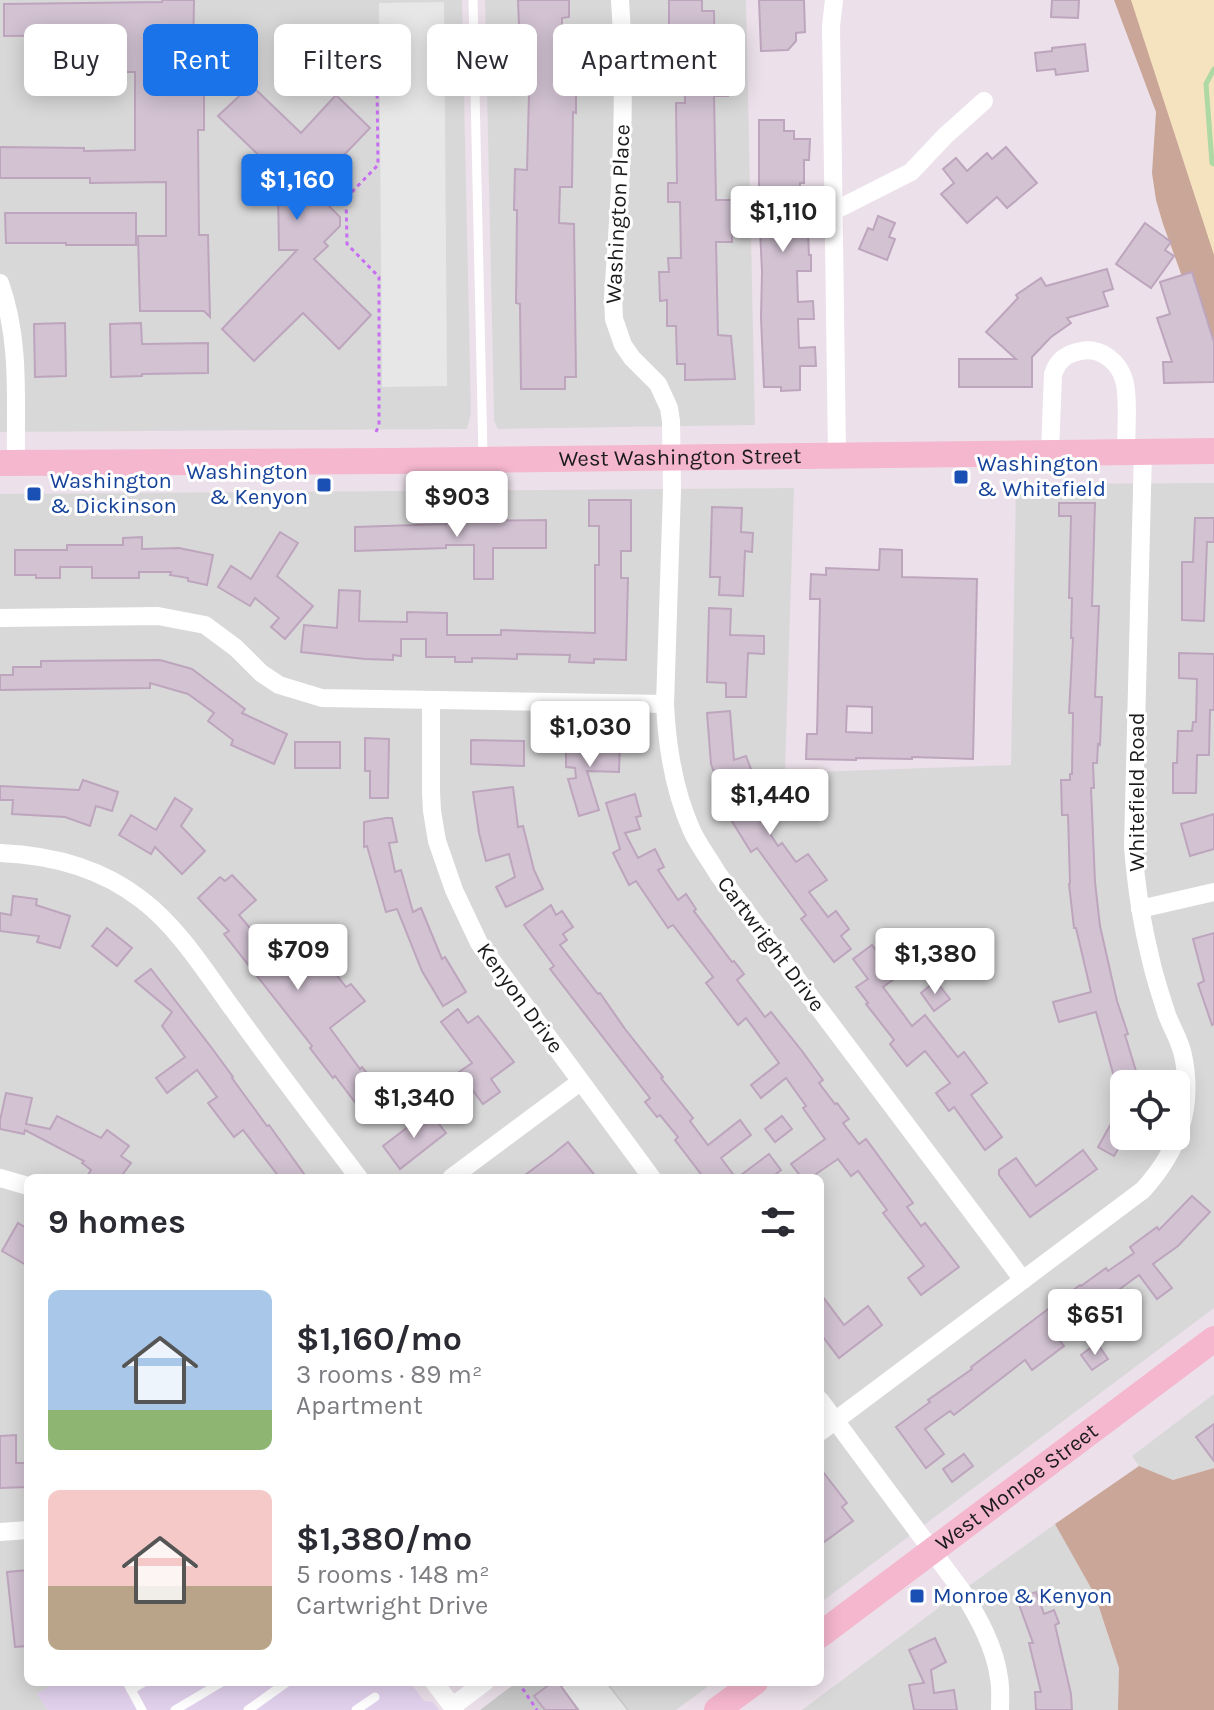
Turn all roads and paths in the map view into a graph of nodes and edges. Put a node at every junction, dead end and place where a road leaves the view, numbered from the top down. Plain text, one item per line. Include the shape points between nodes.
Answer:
1 (473, 0) edge
2 (620, 0) edge
3 (834, 0) edge
4 (377, 96) edge
5 (984, 101) dead end
6 (834, 211) junction
7 (0, 283) edge
8 (376, 432) dead end
9 (1134, 451) junction
10 (1214, 451) edge
11 (1050, 452) junction
12 (837, 455) junction
13 (672, 458) junction
14 (483, 459) junction
15 (8, 463) edge
16 (0, 618) edge
17 (431, 700) junction
18 (665, 704) junction
19 (0, 853) edge
20 (1214, 892) edge
21 (1140, 909) junction
22 (580, 1082) junction
23 (356, 1174) edge
24 (456, 1174) edge
25 (649, 1174) edge
26 (0, 1178) edge
27 (24, 1185) edge
28 (1023, 1280) junction
29 (1214, 1339) edge
30 (828, 1426) edge
31 (24, 1530) edge
32 (0, 1532) edge
33 (932, 1551) junction
34 (824, 1632) edge
35 (129, 1686) edge
36 (218, 1686) edge
37 (281, 1686) edge
38 (437, 1686) edge
39 (480, 1686) edge
40 (521, 1686) edge
41 (750, 1686) edge
42 (375, 1697) dead end
43 (454, 1708) edge
44 (142, 1710) edge
45 (175, 1710) edge
46 (248, 1710) edge
47 (356, 1710) edge
48 (537, 1710) edge
49 (717, 1710) edge
50 (1000, 1710) edge

1 - 14 lane
2 - 13 street, Washington Place via 623,161 614,319 623,345 665,396
3 - 6 street
4 - 8 path via 378,165 346,198 347,244 379,277
5 - 6 street via 911,172
6 - 12 street
7 - 15 street via 15,356
9 - 10 street, West Washington Street
9 - 11 street, West Washington Street
9 - 11 street, Whitefield Road via 1120,371 1102,353 1086,350 1056,364
9 - 21 street, Whitefield Road via 1133,847
11 - 12 street, West Washington Street
12 - 13 street, West Washington Street
13 - 14 street, West Washington Street
13 - 18 street, Cartwright Drive
14 - 15 street, West Washington Street
16 - 17 street via 181,619 205,625 261,673 298,692 322,698
17 - 18 street
17 - 22 street, Kenyon Drive via 432,811 454,890 479,943
18 - 28 street, Cartwright Drive via 672,772 693,832 718,874
19 - 23 street via 76,865 142,899 182,940
20 - 21 street
21 - 28 street, Whitefield Road via 1167,1014 1183,1053 1187,1084 1182,1129 1161,1170 1143,1190
22 - 24 street
22 - 25 street, Kenyon Drive
26 - 27 street
28 - 30 street, Whitefield Road
29 - 33 street, West Monroe Street
30 - 33 street
31 - 32 street
33 - 34 street, West Monroe Street
33 - 50 street via 976,1613 990,1645 999,1677
35 - 44 lane
36 - 45 lane
37 - 46 lane
38 - 43 street
39 - 43 street
40 - 48 path
41 - 49 street
42 - 47 lane

